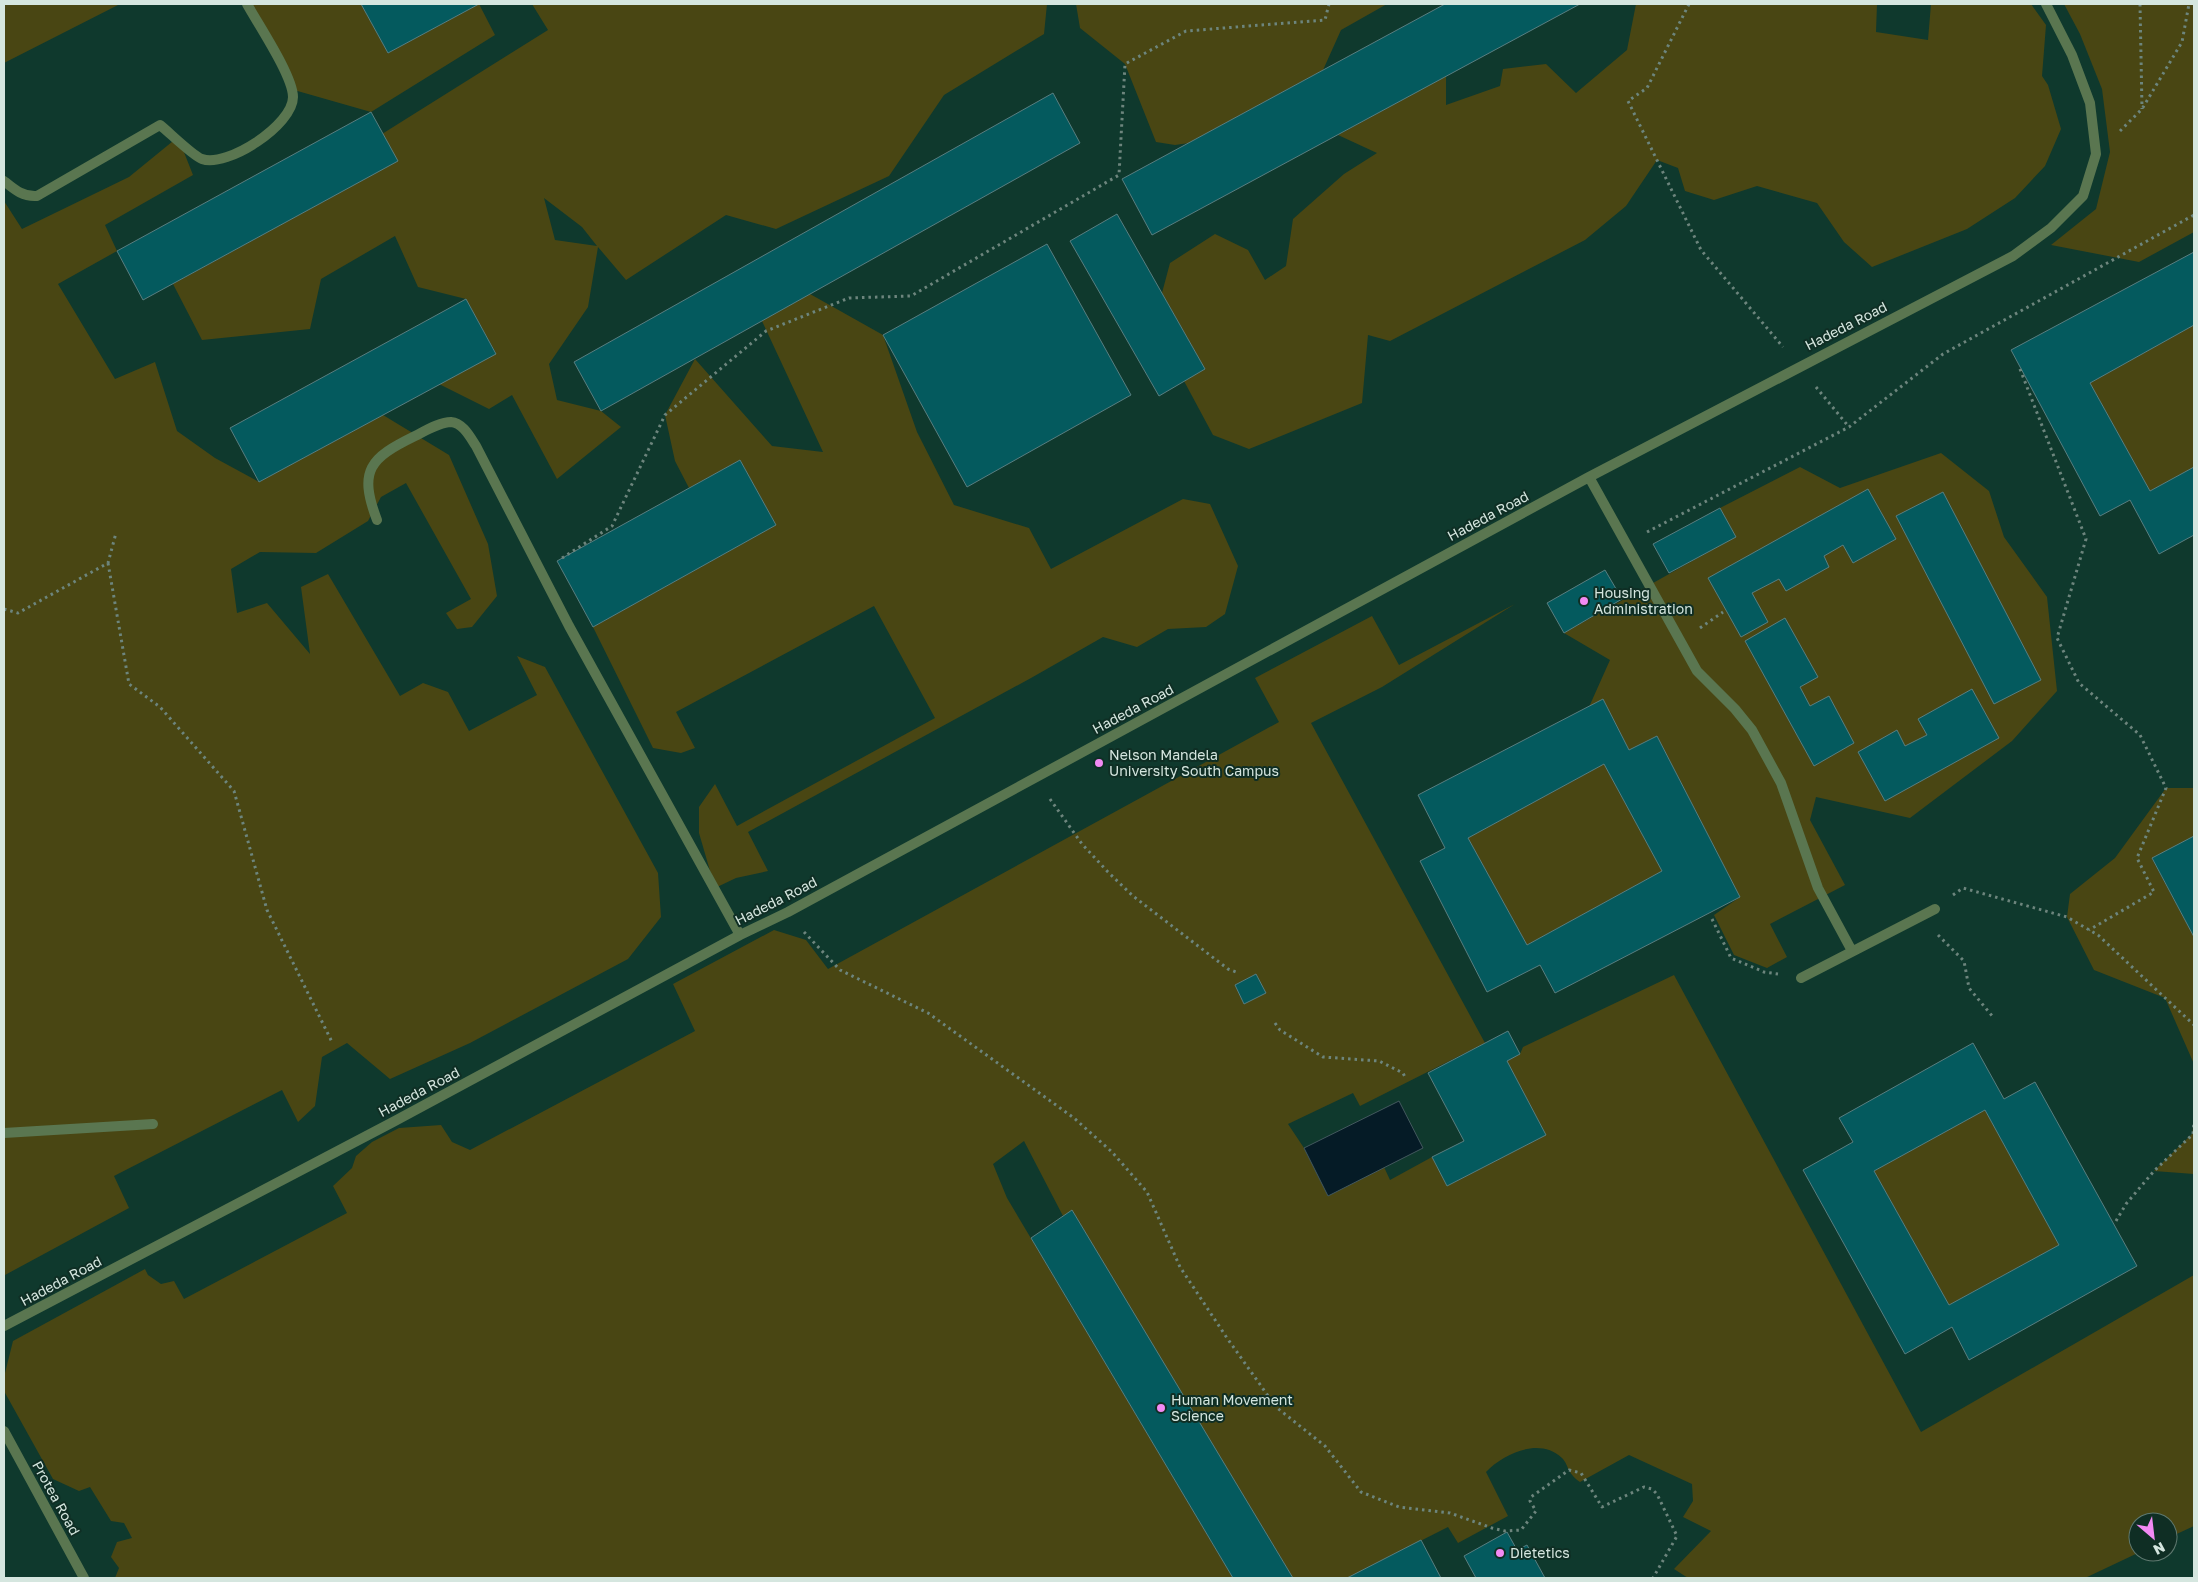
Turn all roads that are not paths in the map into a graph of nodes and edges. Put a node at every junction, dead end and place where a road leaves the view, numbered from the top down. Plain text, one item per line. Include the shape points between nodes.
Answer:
1 (247, 4) edge
2 (2046, 4) edge
3 (4, 181) edge
4 (1589, 477) junction
5 (377, 520) dead end
6 (1935, 909) road end
7 (740, 935) junction
8 (1852, 951) junction
9 (1801, 978) road end
10 (153, 1124) dead end
11 (4, 1133) edge
12 (4, 1326) edge
13 (4, 1431) edge
14 (84, 1578) edge

1 - 3 lane via 285,72 293,96 280,124 266,136 215,160 201,159 160,125 38,196 27,197
2 - 4 lane, Hadeda Road via 2072,55 2090,103 2096,154 2083,196 2051,228 2013,256
4 - 7 lane, Hadeda Road via 788,912
4 - 8 lane via 1696,671 1752,730 1781,783 1818,888
5 - 7 lane via 368,486 370,470 377,459 394,446 428,430 451,422 461,426 476,446 569,626
6 - 8 lane
7 - 12 lane, Hadeda Road
8 - 9 lane
10 - 11 lane
13 - 14 lane, Protea Road

